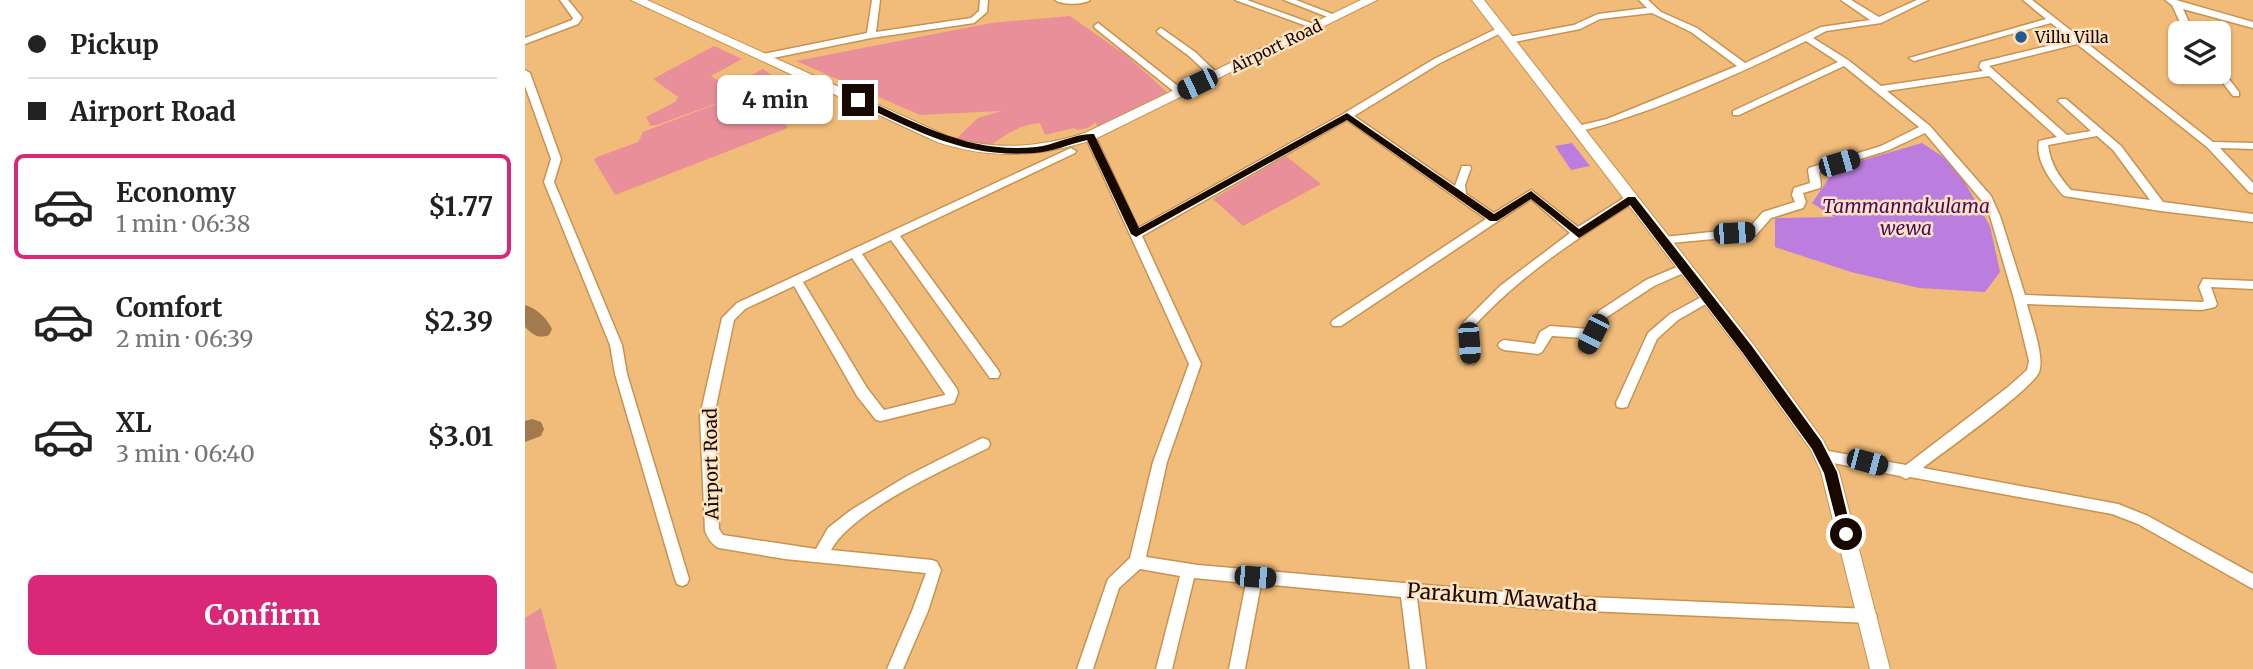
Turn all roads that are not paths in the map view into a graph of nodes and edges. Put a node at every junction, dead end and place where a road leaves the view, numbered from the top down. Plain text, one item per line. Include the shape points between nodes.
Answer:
1 (564, 0) edge
2 (637, 0) edge
3 (876, 0) edge
4 (985, 0) edge
5 (1059, 0) edge
6 (1086, 0) edge
7 (1239, 0) edge
8 (1288, 0) edge
9 (1371, 0) edge
10 (1478, 0) edge
11 (1643, 0) edge
12 (1845, 0) edge
13 (1924, 0) edge
14 (2027, 0) edge
15 (2173, 2) edge
16 (1652, 10) junction
17 (1336, 17) junction
18 (2053, 20) junction
19 (1878, 21) junction
20 (2183, 21) edge
21 (2253, 25) edge
22 (1098, 26) dead end
23 (1315, 26) junction
24 (1161, 31) dead end
25 (871, 35) junction
26 (1505, 35) junction
27 (1806, 37) junction
28 (525, 41) edge
29 (2077, 41) junction
30 (763, 57) junction
31 (1914, 58) dead end
32 (1845, 62) junction
33 (1744, 67) junction
34 (525, 73) edge
35 (1990, 73) junction
36 (1214, 75) junction
37 (2228, 84) edge
38 (1880, 89) junction
39 (1180, 92) junction
40 (2236, 94) dead end
41 (2063, 101) dead end
42 (1736, 113) dead end
43 (1347, 116) junction
44 (1926, 128) junction
45 (1577, 130) junction
46 (2100, 132) junction
47 (1090, 136) junction
48 (2064, 138) junction
49 (2211, 145) junction
50 (2253, 146) edge
51 (1071, 151) dead end
52 (1467, 168) dead end
53 (2253, 190) edge
54 (1461, 196) junction
55 (1631, 199) junction
56 (2161, 207) junction
57 (2253, 218) edge
58 (1494, 219) junction
59 (893, 234) junction
60 (1136, 234) junction
61 (1579, 234) junction
62 (1664, 241) junction
63 (854, 252) junction
64 (1684, 268) junction
65 (796, 280) junction
66 (2253, 285) edge
67 (1707, 298) junction
68 (2020, 299) junction
69 (1337, 323) dead end
70 (1593, 334) junction
71 (1504, 345) dead end
72 (1585, 348) dead end
73 (1470, 360) dead end
74 (994, 374) dead end
75 (1622, 403) dead end
76 (983, 444) dead end
77 (1823, 456) junction
78 (1906, 473) junction
79 (820, 556) junction
80 (1137, 562) junction
81 (1189, 570) junction
82 (1255, 577) junction
83 (682, 579) dead end
84 (2253, 582) edge
85 (1408, 590) junction
86 (1868, 617) junction
87 (894, 669) edge
88 (1084, 669) edge
89 (1164, 669) edge
90 (1237, 669) edge
91 (1418, 669) edge
92 (1881, 669) edge

1 - 28 street via 578,18 575,22
2 - 30 highway, Airport Road
3 - 25 street
4 - 25 street via 983,12 974,20
5 - 6 street
7 - 23 street
8 - 17 street
9 - 17 highway, Airport Road
10 - 26 main road
11 - 16 street
12 - 19 street
13 - 19 street
14 - 18 street
15 - 20 street
15 - 21 street
16 - 26 street via 1598,17 1577,27
16 - 33 street via 1693,30
17 - 23 highway, Airport Road
18 - 29 street
18 - 31 street
19 - 27 street via 1839,26
22 - 39 street
23 - 36 highway, Airport Road
24 - 36 street
25 - 30 street
26 - 43 street via 1437,61
26 - 45 main road
27 - 32 street
27 - 33 street
29 - 35 street via 1987,61 1984,67
29 - 49 street
30 - 47 highway, Airport Road via 966,147 1021,152
32 - 38 street
32 - 42 street
33 - 45 street
34 - 83 street via 555,159 549,182 616,345
35 - 38 street
35 - 48 street
36 - 39 highway, Airport Road
37 - 40 street
38 - 44 street
39 - 47 highway, Airport Road
41 - 46 street
43 - 54 street
43 - 60 street
44 - 62 street via 1885,148 1813,170 1815,185 1798,191 1799,205 1767,215 1752,232
44 - 68 street via 1987,200
45 - 55 main road
46 - 48 street
46 - 56 street
47 - 60 street
48 - 56 street via 2042,147 2068,192
49 - 50 street
49 - 53 street
51 - 59 street, Airport Road
52 - 54 street via 1459,185
54 - 58 street
55 - 61 street
55 - 62 main road
56 - 57 street
58 - 61 street via 1531,194
58 - 69 street
59 - 63 street, Airport Road
59 - 74 street
60 - 80 street via 1195,364 1160,462
61 - 73 street via 1475,316 1468,325
62 - 64 main road
63 - 65 street, Airport Road
63 - 65 street via 952,393 949,399 881,416
64 - 67 main road
64 - 70 street via 1650,283 1603,314
65 - 79 street, Airport Road via 741,306 728,318 707,416 712,531 719,541
66 - 68 street via 2207,282 2211,303 2202,306
67 - 75 street via 1652,336
67 - 77 main road
68 - 78 street via 2035,361 2033,372
70 - 71 street via 1550,331 1538,349
70 - 72 street
76 - 79 street via 856,514 833,533
77 - 78 street
77 - 86 main road
78 - 84 street via 2113,508
79 - 87 street, Airport Road via 934,570
80 - 81 street, Parakum Mawatha
80 - 88 street via 1112,584
81 - 82 street, Parakum Mawatha
81 - 89 street
82 - 85 street, Parakum Mawatha
82 - 90 street
85 - 86 street, Parakum Mawatha via 1541,602
85 - 91 street
86 - 92 main road

